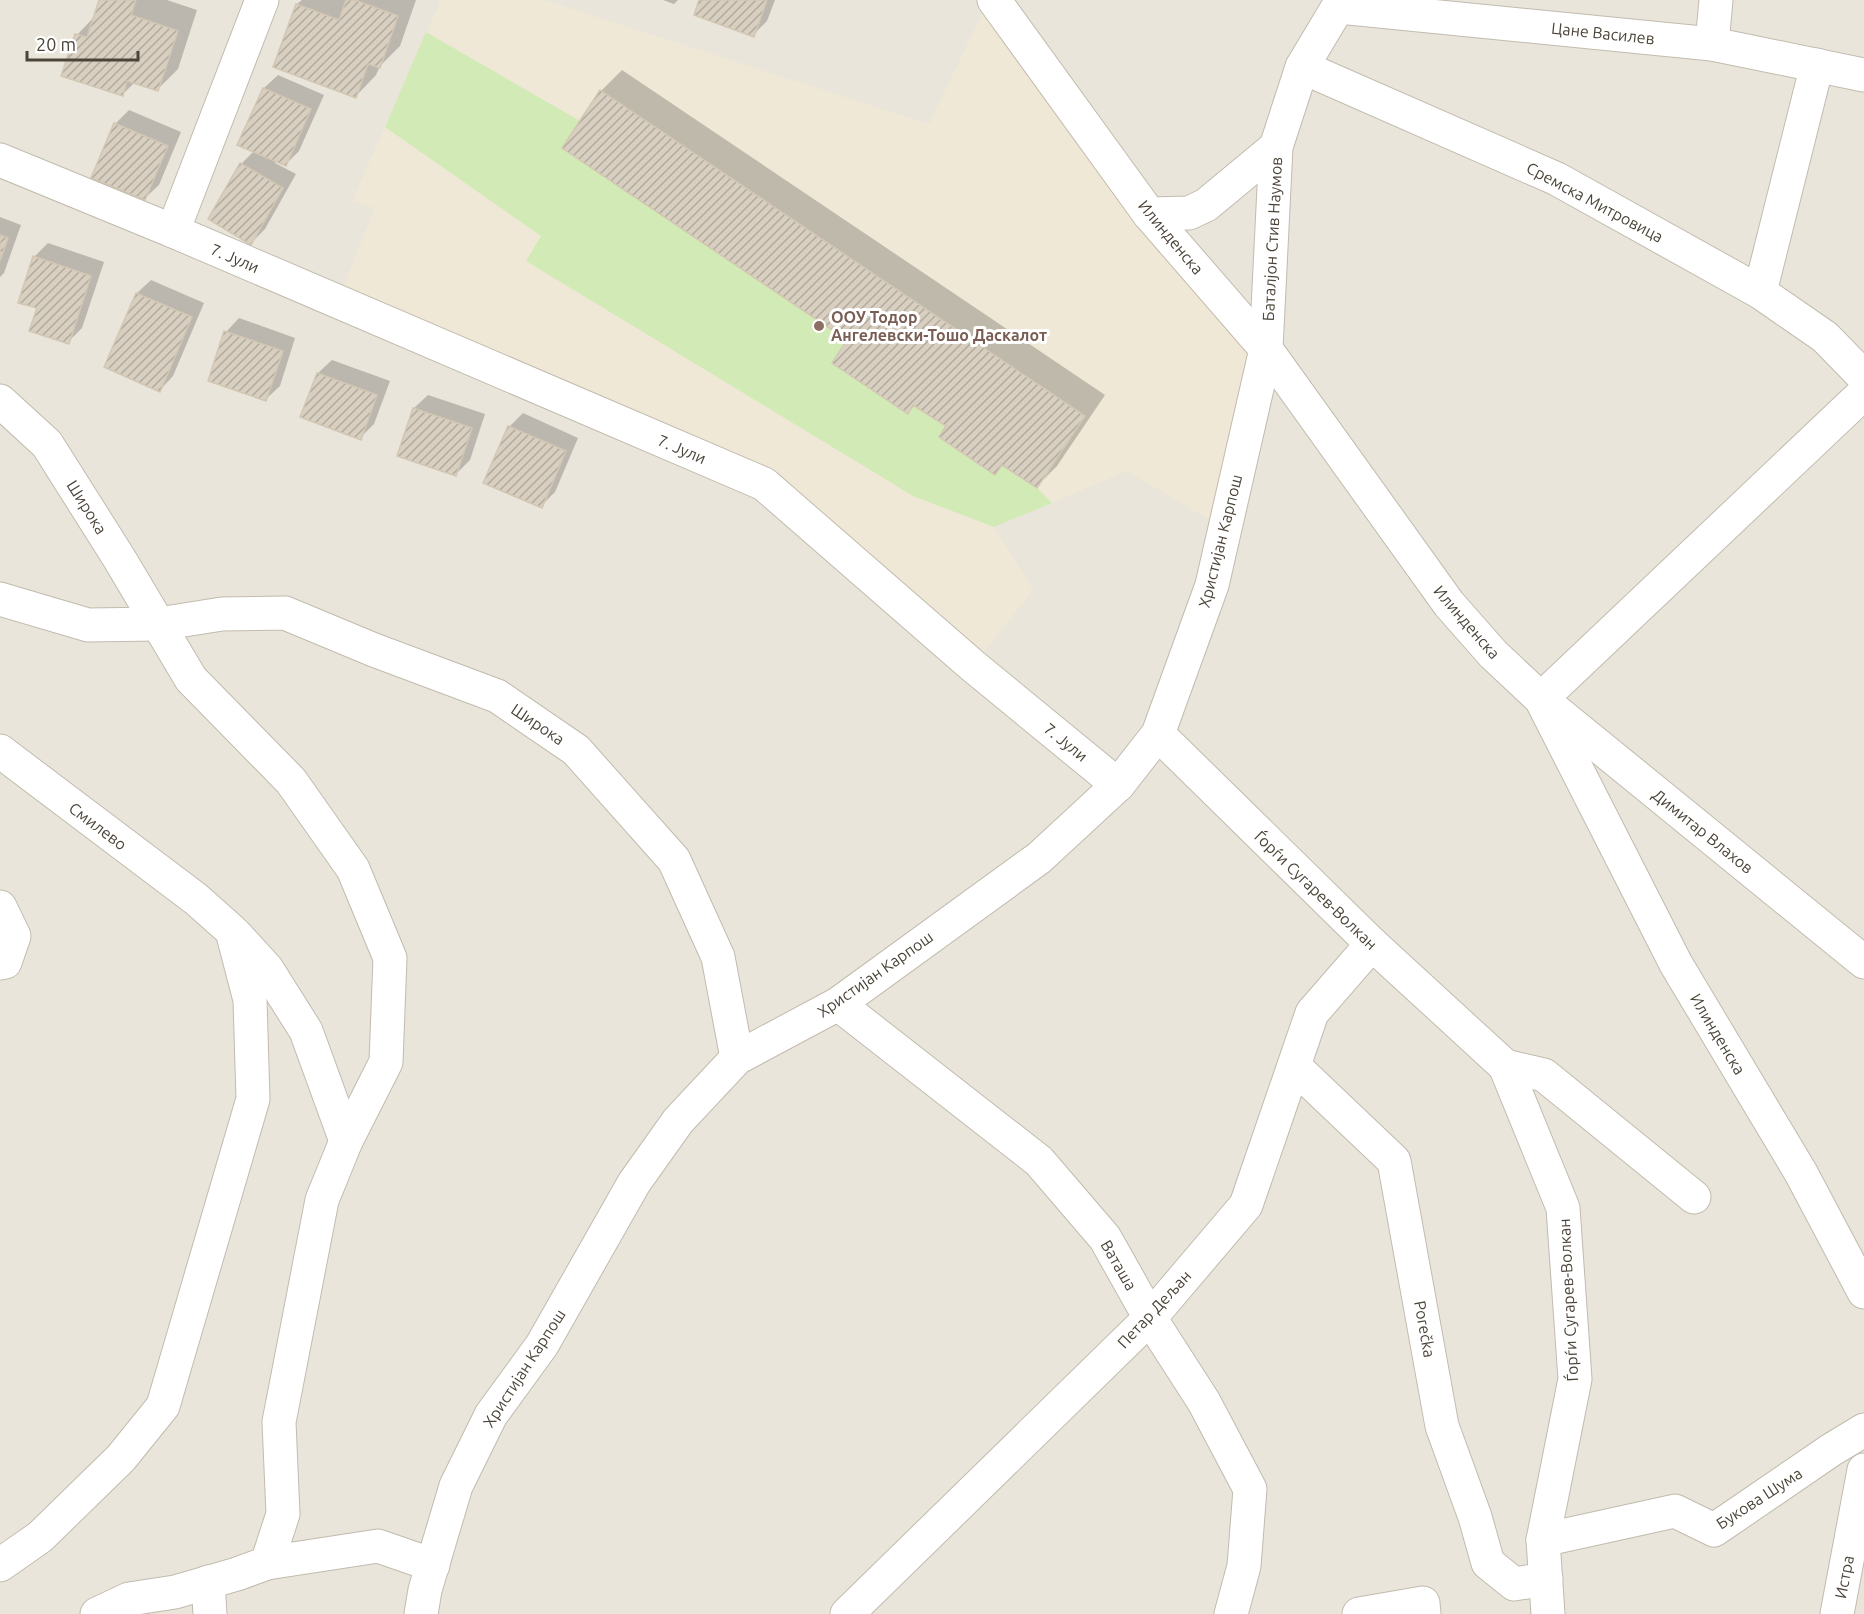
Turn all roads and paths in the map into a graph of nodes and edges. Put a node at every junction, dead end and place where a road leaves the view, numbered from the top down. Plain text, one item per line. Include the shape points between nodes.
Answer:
1 (262, 0) edge
2 (994, 0) edge
3 (1716, 0) edge
4 (1341, 3) edge
5 (1712, 44) junction
6 (1817, 65) junction
7 (1302, 67) junction
8 (1864, 75) edge
9 (1276, 147) junction
10 (0, 160) edge
11 (1149, 214) junction
12 (173, 231) junction
13 (1760, 292) junction
14 (1266, 349) junction
15 (1864, 377) edge
16 (1864, 393) edge
17 (0, 401) edge
18 (0, 599) edge
19 (159, 624) junction
20 (1541, 699) junction
21 (1158, 734) junction
22 (0, 751) edge
23 (1119, 785) junction
24 (0, 907) edge
25 (232, 931) junction
26 (1372, 944) junction
27 (1864, 962) edge
28 (0, 963) edge
29 (838, 1004) junction
30 (737, 1058) junction
31 (1294, 1066) junction
32 (1505, 1066) junction
33 (346, 1141) junction
34 (1694, 1197) dead end
35 (1864, 1292) edge
36 (1149, 1318) junction
37 (1864, 1430) edge
38 (1864, 1470) edge
39 (1543, 1540) junction
40 (267, 1563) junction
41 (433, 1565) junction
42 (0, 1566) edge
43 (1546, 1579) junction
44 (208, 1582) junction
45 (1424, 1609) edge
46 (97, 1614) edge
47 (210, 1614) edge
48 (421, 1614) edge
49 (847, 1614) edge
50 (1231, 1614) edge
51 (1359, 1614) edge
52 (1548, 1614) edge
53 (1837, 1614) edge

1 - 12 street
2 - 11 street, Илинденска
3 - 5 street
4 - 5 street, Цане Василев
4 - 7 street, Баталјон Стив Наумов
5 - 6 street, Цане Василев
6 - 8 street, Цане Василев
6 - 13 street
7 - 9 street, Баталјон Стив Наумов
7 - 13 street, Сремска Митровица via 1557,179
9 - 11 street via 1206,205 1189,213
9 - 14 street, Баталјон Стив Наумов
10 - 12 street, 7. Јули
11 - 14 street, Илинденска
12 - 23 street, 7. Јули via 764,484 973,666
13 - 15 street, Сремска Митровица via 1825,336
14 - 20 street, Илинденска via 1449,604 1492,654
14 - 21 street, Христијан Карпош via 1212,585
16 - 20 street
17 - 19 street, Широка via 47,444
18 - 19 street, Широка via 88,625
19 - 30 street, Широка via 222,614 285,613 497,696 576,750 674,860 718,957
19 - 33 street via 191,679 291,781 353,869 390,958 386,1062
20 - 27 street, Димитар Влахов
20 - 35 street, Илинденска via 1676,964 1801,1173
21 - 23 street, Христијан Карпош
21 - 26 street, Ѓорѓи Сугарев-Волкан
22 - 25 street, Смилево via 196,899
23 - 29 street, Христијан Карпош via 1039,858
24 - 28 street via 14,936 5,962
25 - 33 street via 267,969 306,1031
25 - 42 street via 250,1000 253,1099 163,1406 122,1458 40,1537
26 - 31 street, Петар Дељан via 1312,1013
26 - 32 street, Ѓорѓи Сугарев-Волкан
29 - 30 street, Христијан Карпош
29 - 36 street, Ваташа via 1039,1161 1105,1238
30 - 41 street, Христијан Карпош via 678,1121 634,1183 542,1345 491,1415 456,1486
31 - 36 street, Петар Дељан via 1246,1205
31 - 43 street, Porečka via 1394,1161 1442,1426 1488,1563 1514,1584
32 - 34 street, Ѓорѓи Сугарев-Волкан via 1544,1075
32 - 39 street, Ѓорѓи Сугарев-Волкан via 1563,1208 1575,1380
33 - 40 street via 322,1200 279,1422 283,1514
36 - 49 street, Петар Дељан
36 - 50 street, Ваташа via 1204,1402 1250,1489 1244,1566
37 - 39 street, Букова Шума via 1714,1530 1675,1511
38 - 53 street, Истра
39 - 43 street, Ѓорѓи Сугарев-Волкан
40 - 41 street via 378,1546
40 - 44 street
41 - 48 street, Христијан Карпош
43 - 52 street, Ѓорѓи Сугарев-Волкан
44 - 46 street via 129,1599
44 - 47 street
45 - 51 street

